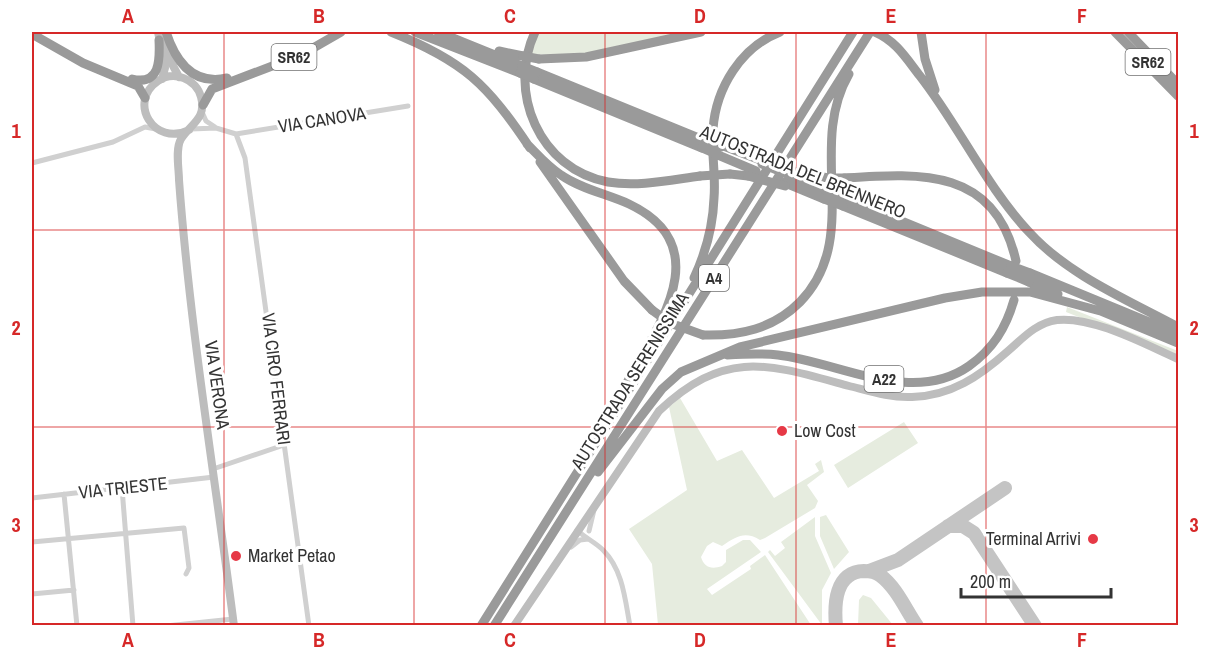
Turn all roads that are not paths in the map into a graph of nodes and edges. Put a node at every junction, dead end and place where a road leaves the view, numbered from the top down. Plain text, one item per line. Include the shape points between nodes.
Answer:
1 (165, 32) edge
2 (341, 32) edge
3 (391, 32) edge
4 (415, 32) edge
5 (438, 32) edge
6 (535, 32) edge
7 (701, 32) edge
8 (780, 32) edge
9 (853, 32) edge
10 (870, 32) edge
11 (875, 32) edge
12 (921, 32) edge
13 (1115, 32) edge
14 (1128, 32) edge
15 (32, 34) edge
16 (159, 36) edge
17 (522, 65) junction
18 (244, 75) junction
19 (535, 75) junction
20 (120, 77) junction
21 (179, 77) junction
22 (162, 78) junction
23 (1179, 84) edge
24 (1179, 96) edge
25 (146, 98) junction
26 (941, 103) junction
27 (408, 106) dead end
28 (202, 109) junction
29 (145, 110) junction
30 (216, 128) junction
31 (157, 129) junction
32 (190, 129) junction
33 (132, 133) junction
34 (169, 134) junction
35 (236, 134) junction
36 (706, 143) junction
37 (527, 144) junction
38 (179, 147) junction
39 (34, 161) edge
40 (757, 168) junction
41 (787, 178) junction
42 (825, 194) junction
43 (1011, 267) junction
44 (1030, 282) junction
45 (1014, 295) junction
46 (678, 313) junction
47 (1179, 327) edge
48 (1179, 334) edge
49 (1179, 343) edge
50 (716, 356) junction
51 (1179, 359) edge
52 (284, 445) junction
53 (582, 466) junction
54 (214, 473) junction
55 (122, 488) junction
56 (64, 494) junction
57 (32, 498) edge
58 (595, 504) junction
59 (558, 524) junction
60 (577, 530) junction
61 (590, 531) junction
62 (126, 533) junction
63 (68, 539) junction
64 (588, 539) junction
65 (32, 542) edge
66 (598, 544) junction
67 (549, 570) junction
68 (186, 574) dead end
69 (74, 590) junction
70 (32, 594) edge
71 (233, 622) edge
72 (77, 626) edge
73 (133, 626) edge
74 (166, 626) edge
75 (309, 626) edge
76 (481, 626) edge
77 (494, 626) edge
78 (514, 626) edge
79 (630, 626) edge

1 - 18 highway, SR62 via 176,57 190,72 210,80
1 - 21 street via 171,62
2 - 18 highway, SR62 via 301,55
3 - 37 highway via 461,66 482,84
4 - 17 highway, AUTOSTRADA DEL BRENNERO
5 - 17 highway, AUTOSTRADA DEL BRENNERO
6 - 40 highway, bridge via 524,65 526,102 539,134 560,158 581,173 611,182 655,182
7 - 17 highway, bridge via 586,57 539,59
8 - 46 highway via 760,42 739,62 719,99 712,132 712,228
9 - 46 highway, AUTOSTRADA SERENISSIMA / A4
10 - 59 highway, AUTOSTRADA SERENISSIMA / A4
11 - 26 highway via 885,36 904,55
11 - 37 highway, bridge via 847,78 835,110 830,142 832,232 823,269 804,297 781,318 746,332 703,335 670,323 652,310 624,281
12 - 26 highway via 927,68
13 - 24 highway, SR62
14 - 23 highway, SR62
15 - 20 highway via 65,54
16 - 20 highway via 160,65 154,75 143,81
16 - 22 street via 165,68
17 - 19 highway, AUTOSTRADA DEL BRENNERO, bridge
18 - 28 highway, SR62 via 212,89
19 - 36 highway, AUTOSTRADA DEL BRENNERO
19 - 36 highway, AUTOSTRADA DEL BRENNERO
20 - 25 highway via 141,88
21 - 22 street
21 - 28 street via 196,87
22 - 25 street
25 - 29 street
26 - 47 highway via 1012,212 1039,243 1083,275
27 - 35 street, VIA CANOVA
28 - 30 street via 209,124
28 - 32 street
29 - 31 street
29 - 33 street via 141,126
30 - 32 street
30 - 35 street
31 - 33 street via 145,127
31 - 34 street
32 - 34 street
32 - 38 street
33 - 39 street via 94,148
34 - 38 street
35 - 52 street, VIA CIRO FERRARI via 245,158
36 - 40 highway, AUTOSTRADA DEL BRENNERO, bridge
37 - 53 highway via 562,176 653,219 668,239 677,264 668,309
38 - 54 street, VIA VERONA via 192,309
40 - 41 highway, bridge
40 - 41 highway, AUTOSTRADA DEL BRENNERO, bridge
41 - 42 highway, AUTOSTRADA DEL BRENNERO
41 - 42 highway, AUTOSTRADA DEL BRENNERO via 814,195
41 - 43 highway, bridge via 898,174 947,180 985,202 1002,223 1012,246
42 - 43 highway, AUTOSTRADA DEL BRENNERO, bridge
43 - 44 highway, AUTOSTRADA DEL BRENNERO, bridge
44 - 45 highway
44 - 48 highway, AUTOSTRADA DEL BRENNERO
44 - 49 highway, AUTOSTRADA DEL BRENNERO
45 - 50 highway via 945,298 772,338
45 - 50 highway, A22 via 996,342 960,373 937,381 908,383 881,379 780,356
46 - 53 highway, AUTOSTRADA SERENISSIMA / A4
50 - 59 highway, A4 via 681,372 662,389
51 - 58 street via 1079,321 1057,320 1025,334 968,383 930,396 889,396 770,366 743,365 719,371 683,389 659,411
52 - 54 street, VIA TRIESTE
52 - 75 street, VIA CIRO FERRARI
53 - 76 highway, AUTOSTRADA SERENISSIMA / A4
54 - 55 street, VIA TRIESTE
54 - 71 street, VIA VERONA
55 - 56 street, VIA TRIESTE
55 - 62 street
56 - 57 street, VIA TRIESTE
56 - 63 street
58 - 60 street
58 - 61 street
59 - 77 highway, AUTOSTRADA SERENISSIMA / A4
60 - 61 street
60 - 64 street
60 - 67 street
61 - 66 street
62 - 63 street
62 - 68 street via 184,528 189,568
62 - 73 street
63 - 65 street
63 - 69 street
64 - 66 street
64 - 67 street via 573,544
66 - 79 street via 620,576
67 - 78 street
69 - 70 street
69 - 72 street
71 - 74 street

